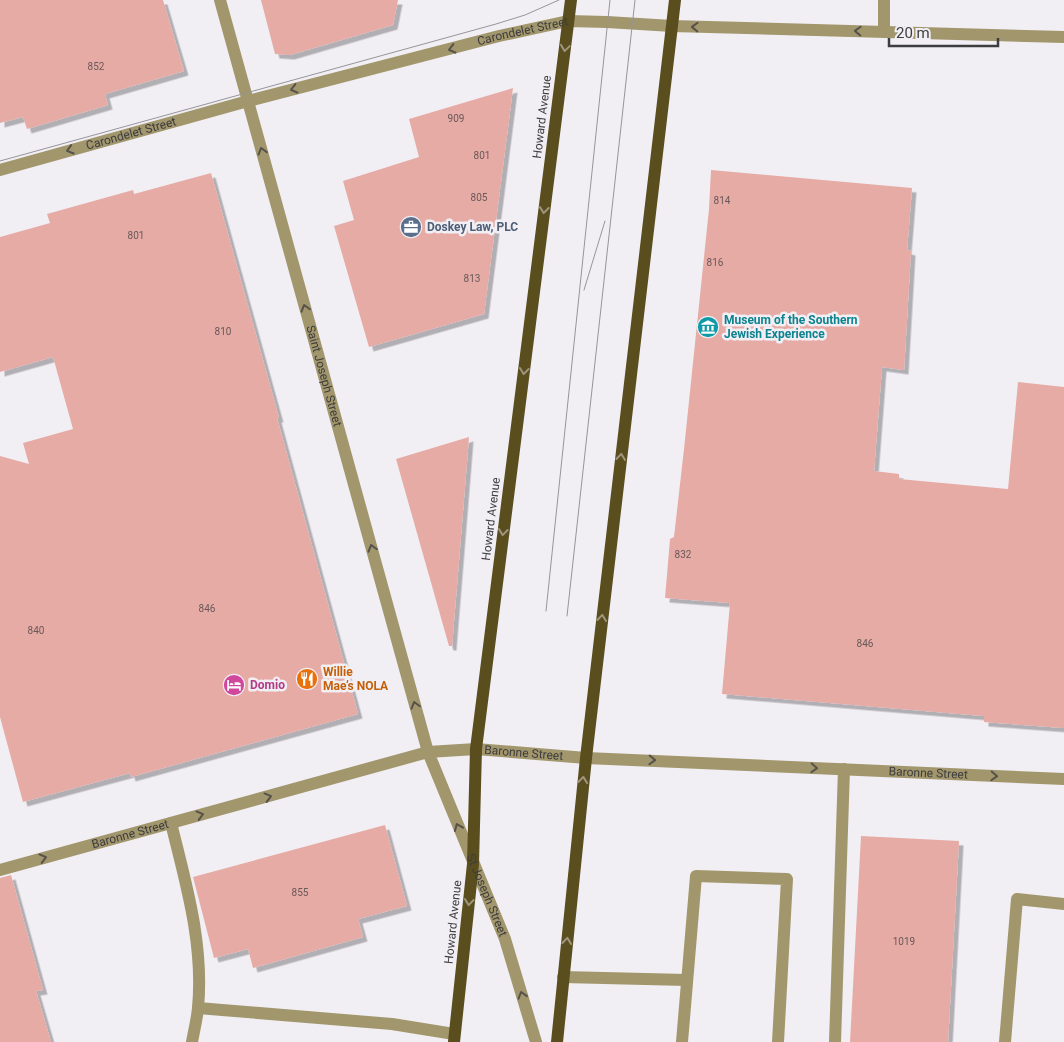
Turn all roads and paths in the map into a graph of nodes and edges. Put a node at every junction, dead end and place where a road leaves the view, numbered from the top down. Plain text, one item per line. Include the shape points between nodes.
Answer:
1 (220, 0) edge
2 (571, 0) edge
3 (675, 0) edge
4 (884, 0) edge
5 (568, 21) junction
6 (672, 26) junction
7 (884, 32) junction
8 (1064, 37) edge
9 (248, 101) junction
10 (0, 170) edge
11 (476, 749) junction
12 (428, 752) junction
13 (586, 758) junction
14 (844, 769) junction
15 (1064, 779) edge
16 (171, 823) junction
17 (473, 864) junction
18 (0, 870) edge
19 (1064, 904) edge
20 (563, 977) junction
21 (686, 980) junction
22 (198, 1008) junction
23 (454, 1038) edge
24 (192, 1042) edge
25 (536, 1042) edge
26 (557, 1042) edge
27 (682, 1042) edge
28 (778, 1042) edge
29 (835, 1042) edge
30 (1005, 1042) edge

1 - 9 street, Saint Joseph Street
2 - 5 main road, Howard Avenue
3 - 6 main road
4 - 7 street
5 - 6 street, Carondelet Street
5 -> 9 street, Carondelet Street
5 -> 11 main road, Howard Avenue
7 -> 6 street, Carondelet Street
13 -> 6 main road
7 - 8 street, Carondelet Street
9 -> 10 street, Carondelet Street
12 -> 9 street, Saint Joseph Street
11 - 12 street, Baronne Street
11 - 13 street, Baronne Street
11 - 17 main road, Howard Avenue
16 -> 12 street, Baronne Street
17 -> 12 street, St Joseph Street
13 -> 14 street, Baronne Street
20 -> 13 main road
14 -> 15 street, Baronne Street
14 - 29 street
18 -> 16 street, Baronne Street
16 - 22 street via 194,914
17 -> 23 main road, Howard Avenue
25 -> 17 street, St Joseph Street via 504,939
19 - 30 street via 1017,899
20 - 21 street
20 - 26 main road
21 - 27 street
21 - 28 street via 696,876 787,879
22 - 23 street via 392,1024
22 - 24 street

